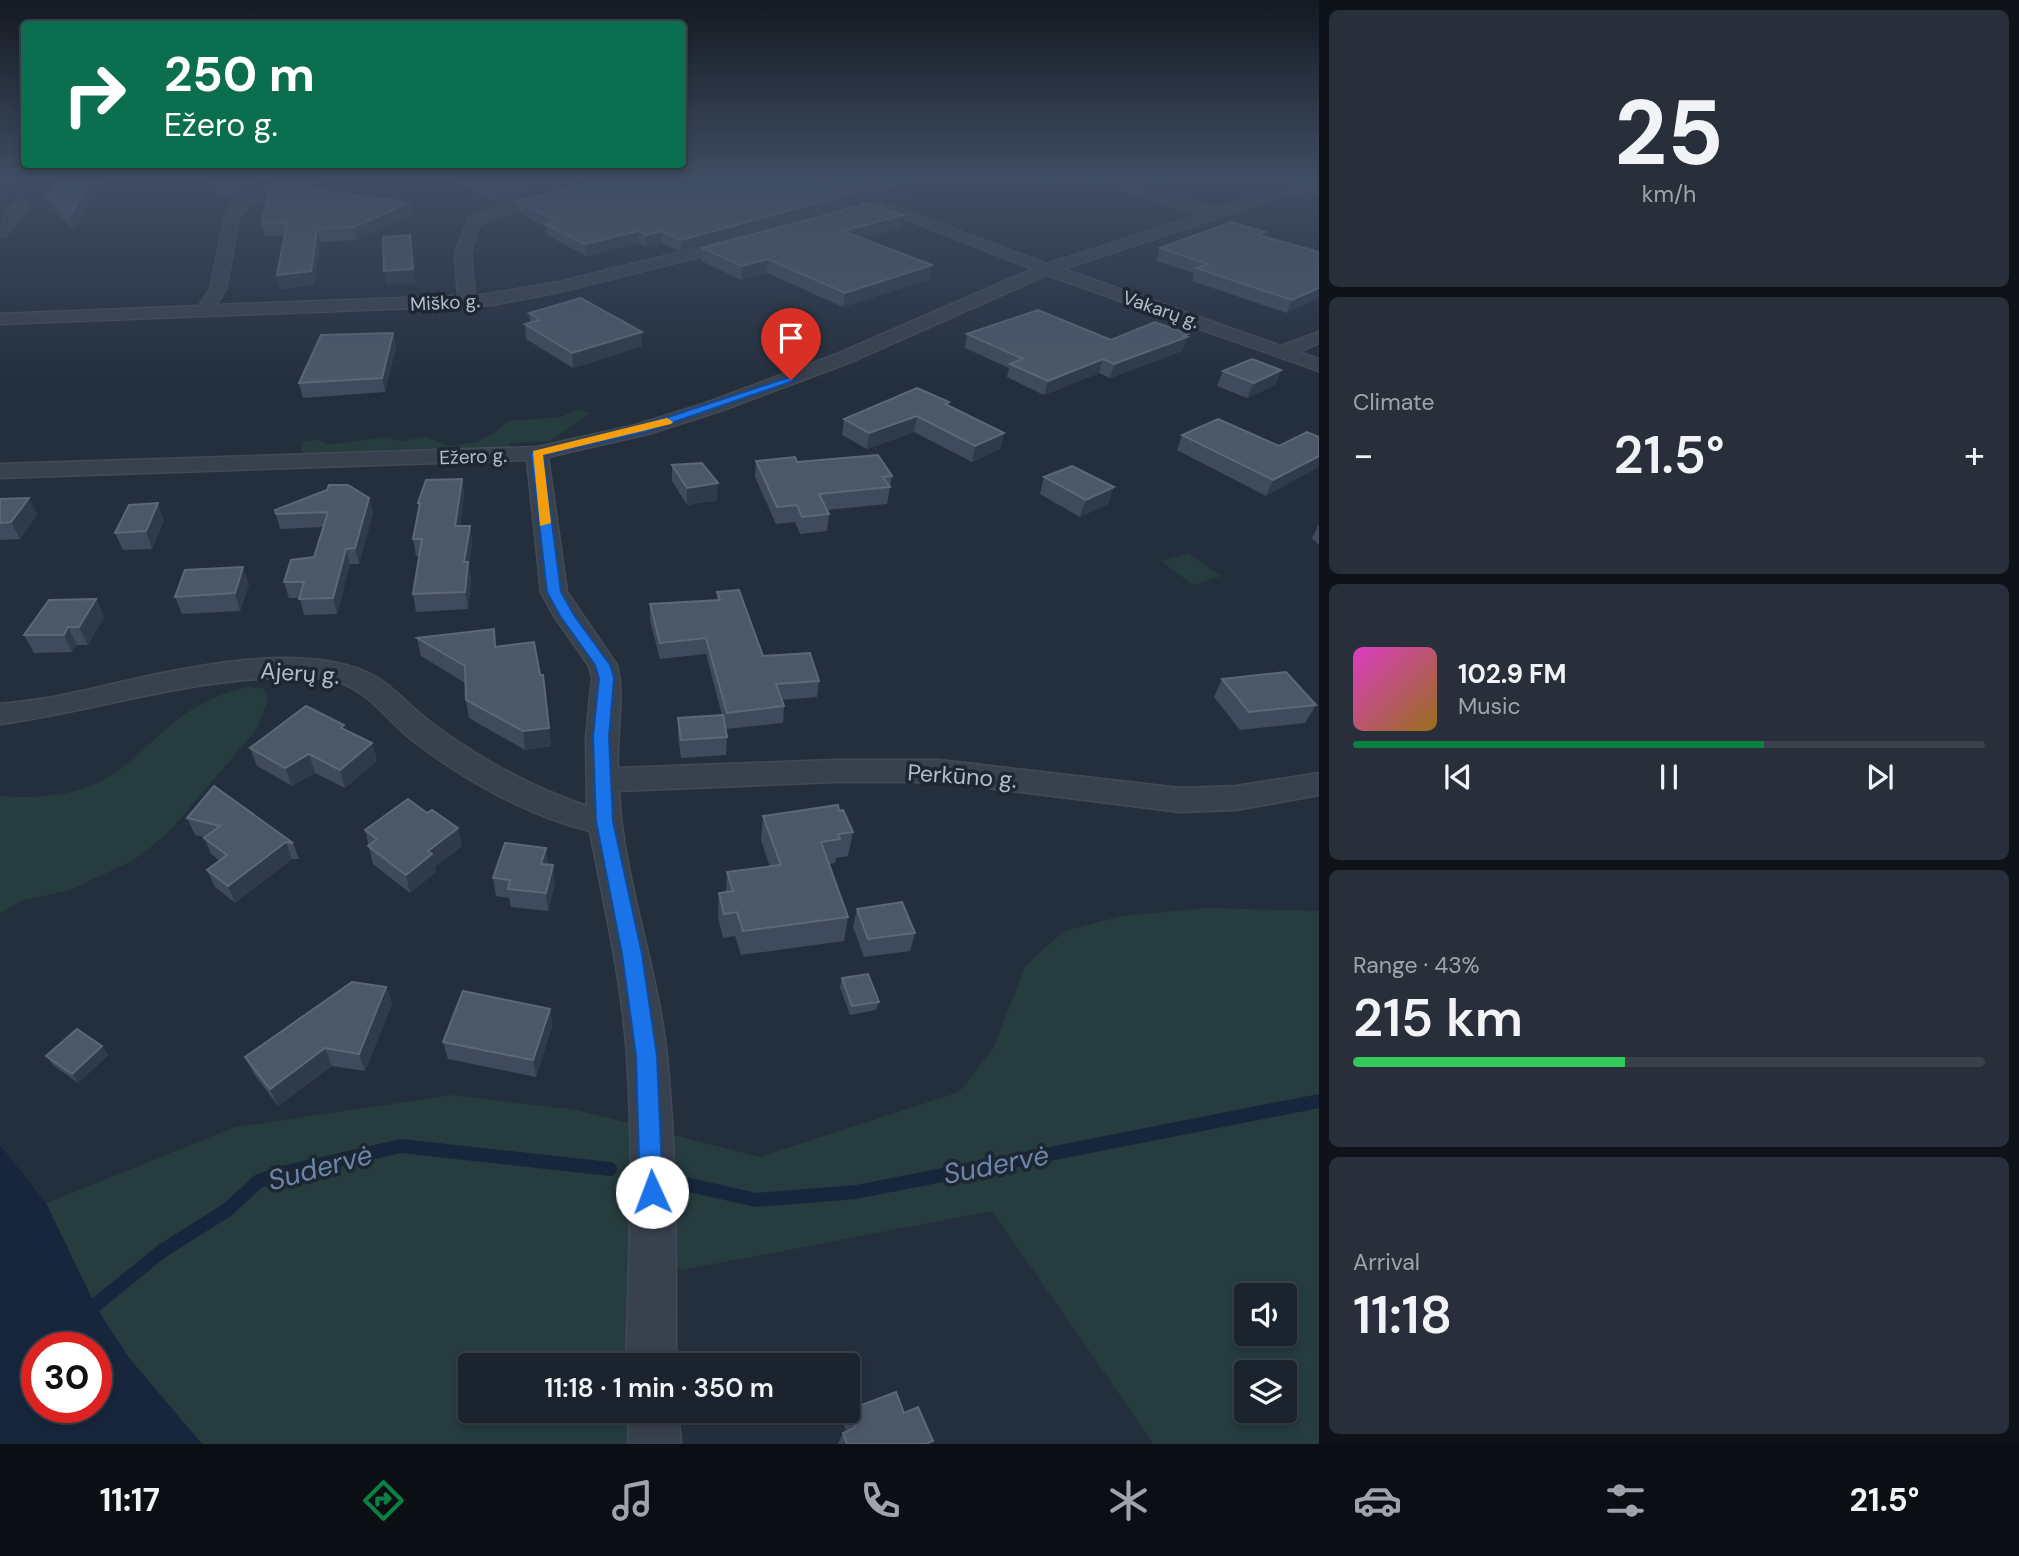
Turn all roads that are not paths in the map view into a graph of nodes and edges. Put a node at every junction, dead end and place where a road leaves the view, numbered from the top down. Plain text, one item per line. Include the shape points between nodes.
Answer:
1 (227, 245) edge
2 (465, 245) edge
3 (728, 245) edge
4 (985, 245) edge
5 (1120, 245) edge
6 (1047, 269) junction
7 (467, 302) junction
8 (205, 310) junction
9 (0, 319) edge
10 (1319, 337) edge
11 (1284, 351) junction
12 (1319, 365) edge
13 (537, 453) junction
14 (0, 471) edge
15 (0, 714) edge
16 (604, 780) junction
17 (1319, 784) edge
18 (604, 821) junction
19 (651, 1353) edge
20 (654, 1423) edge
21 (655, 1444) edge

1 - 8 street via 218,289
2 - 7 street
3 - 7 street, Miško g. via 511,298
4 - 6 street, Vakarų g.
5 - 6 street, Ežero g.
6 - 11 street, Vakarų g.
6 - 13 street, Ežero g. via 778,385 642,430
7 - 8 street, Miško g.
8 - 9 street, Miško g.
10 - 11 street
11 - 12 street, Vakarų g.
13 - 14 street, Ežero g.
13 - 16 street via 554,592 603,665 606,678 601,737
15 - 18 street, Ajerų g. via 61,706 181,676 261,668 335,672 356,678 422,732 503,779 562,811 587,821
16 - 17 street, Perkūno g. via 939,771 1180,800 1236,798
16 - 18 street
18 - 19 street via 632,954 647,1056 653,1220
20 - 21 street

